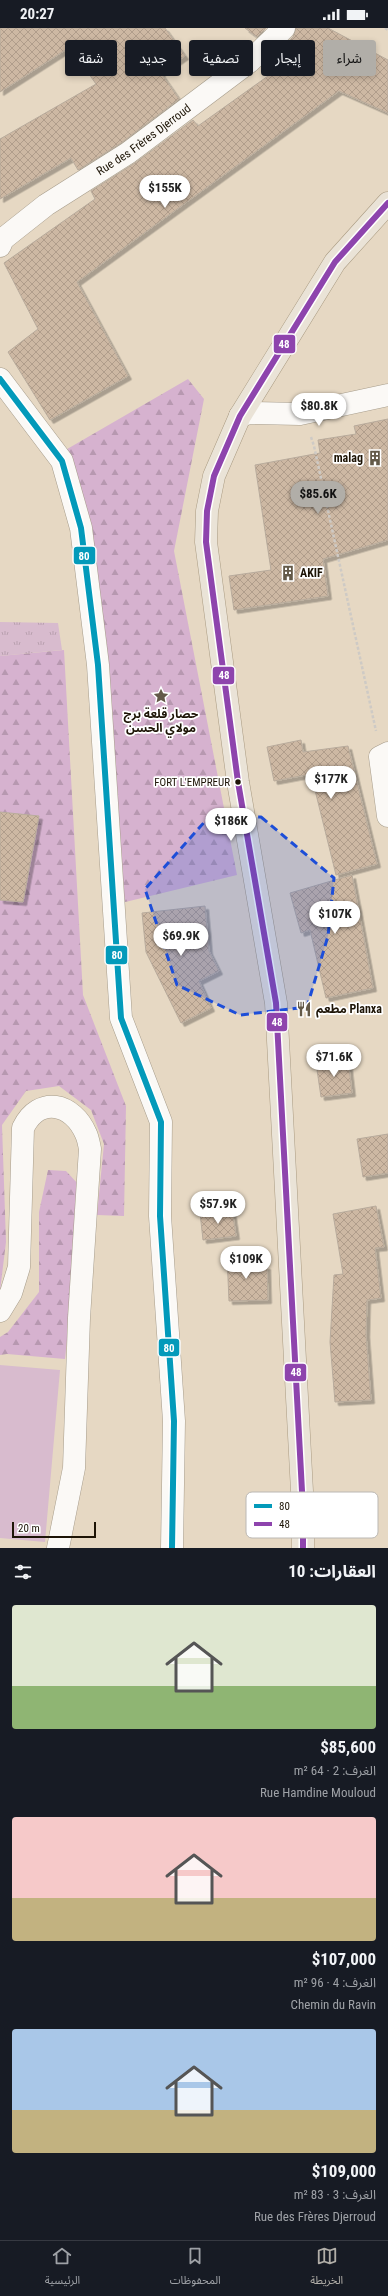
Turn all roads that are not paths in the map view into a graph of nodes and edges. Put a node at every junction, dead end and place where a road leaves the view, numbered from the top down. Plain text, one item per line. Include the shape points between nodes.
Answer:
1 (284, 28) edge
2 (388, 203) edge
3 (0, 246) edge
4 (0, 379) edge
5 (388, 396) edge
6 (240, 416) junction
7 (384, 755) edge
8 (388, 816) edge
9 (0, 1311) edge
10 (302, 1492) edge
11 (302, 1538) edge
12 (58, 1548) edge
13 (172, 1548) edge
14 (302, 1548) edge

1 - 3 street, Rue des Frères Djerroud via 249,62 128,153 46,205 3,239
2 - 6 main road via 335,262
4 - 13 street via 62,461 81,528 98,665 121,1018 161,1122 160,1216 174,1421
5 - 6 street via 300,414 249,413
6 - 10 main road via 214,476 207,511 206,542 238,782 276,1003
7 - 8 street
9 - 12 street via 11,1293 19,1267 23,1128 33,1114 48,1105 57,1106 70,1113 80,1124 90,1149 79,1318 74,1468
11 - 14 main road

